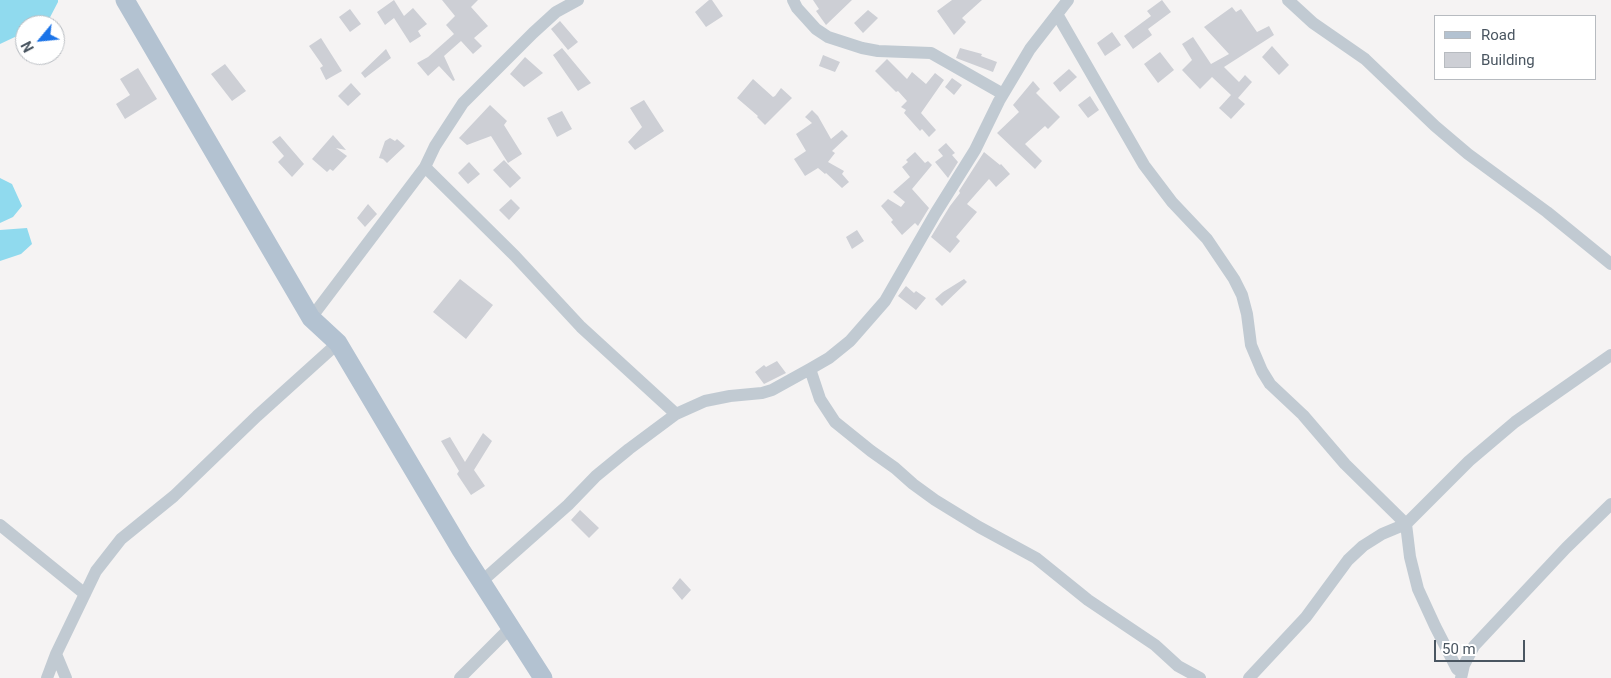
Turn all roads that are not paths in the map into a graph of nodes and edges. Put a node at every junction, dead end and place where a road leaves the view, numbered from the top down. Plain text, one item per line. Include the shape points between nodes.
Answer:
1 (126, 0) edge
2 (578, 0) edge
3 (793, 0) edge
4 (1068, 0) edge
5 (1288, 0) edge
6 (1057, 14) junction
7 (1003, 94) junction
8 (425, 168) junction
9 (1611, 264) edge
10 (312, 318) junction
11 (338, 343) junction
12 (1611, 355) edge
13 (810, 369) junction
14 (676, 414) junction
15 (1611, 504) edge
16 (1406, 524) junction
17 (0, 525) edge
18 (481, 582) junction
19 (85, 594) junction
20 (510, 627) junction
21 (56, 654) junction
22 (1461, 675) edge
23 (47, 678) edge
24 (66, 678) edge
25 (460, 678) edge
26 (543, 678) edge
27 (1200, 678) edge
28 (1249, 678) edge

1 - 10 main road
2 - 8 street via 556,12 463,103
3 - 7 street via 816,29 828,37 878,51 931,53
4 - 6 street
5 - 9 street via 1313,23 1365,59 1468,154
6 - 7 street via 1030,49
6 - 16 street via 1144,165 1172,202 1207,239 1234,279 1244,301 1251,345 1270,384
7 - 13 street via 975,150 885,301 850,341
8 - 10 street
8 - 14 street via 515,256 581,327
10 - 11 main road
11 - 18 main road
11 - 19 street via 174,496 121,539 96,571
12 - 16 street via 1514,422 1469,461
13 - 14 street via 762,394 705,401
13 - 27 street via 820,399 835,422 871,451 935,500 1036,558 1082,596 1155,645 1178,666
14 - 18 street via 596,476
15 - 22 street via 1474,646
16 - 22 street via 1418,589
16 - 28 street via 1382,534 1348,560 1306,617
17 - 19 street
18 - 20 main road
19 - 21 street
20 - 25 street
20 - 26 main road
21 - 23 street
21 - 24 street

